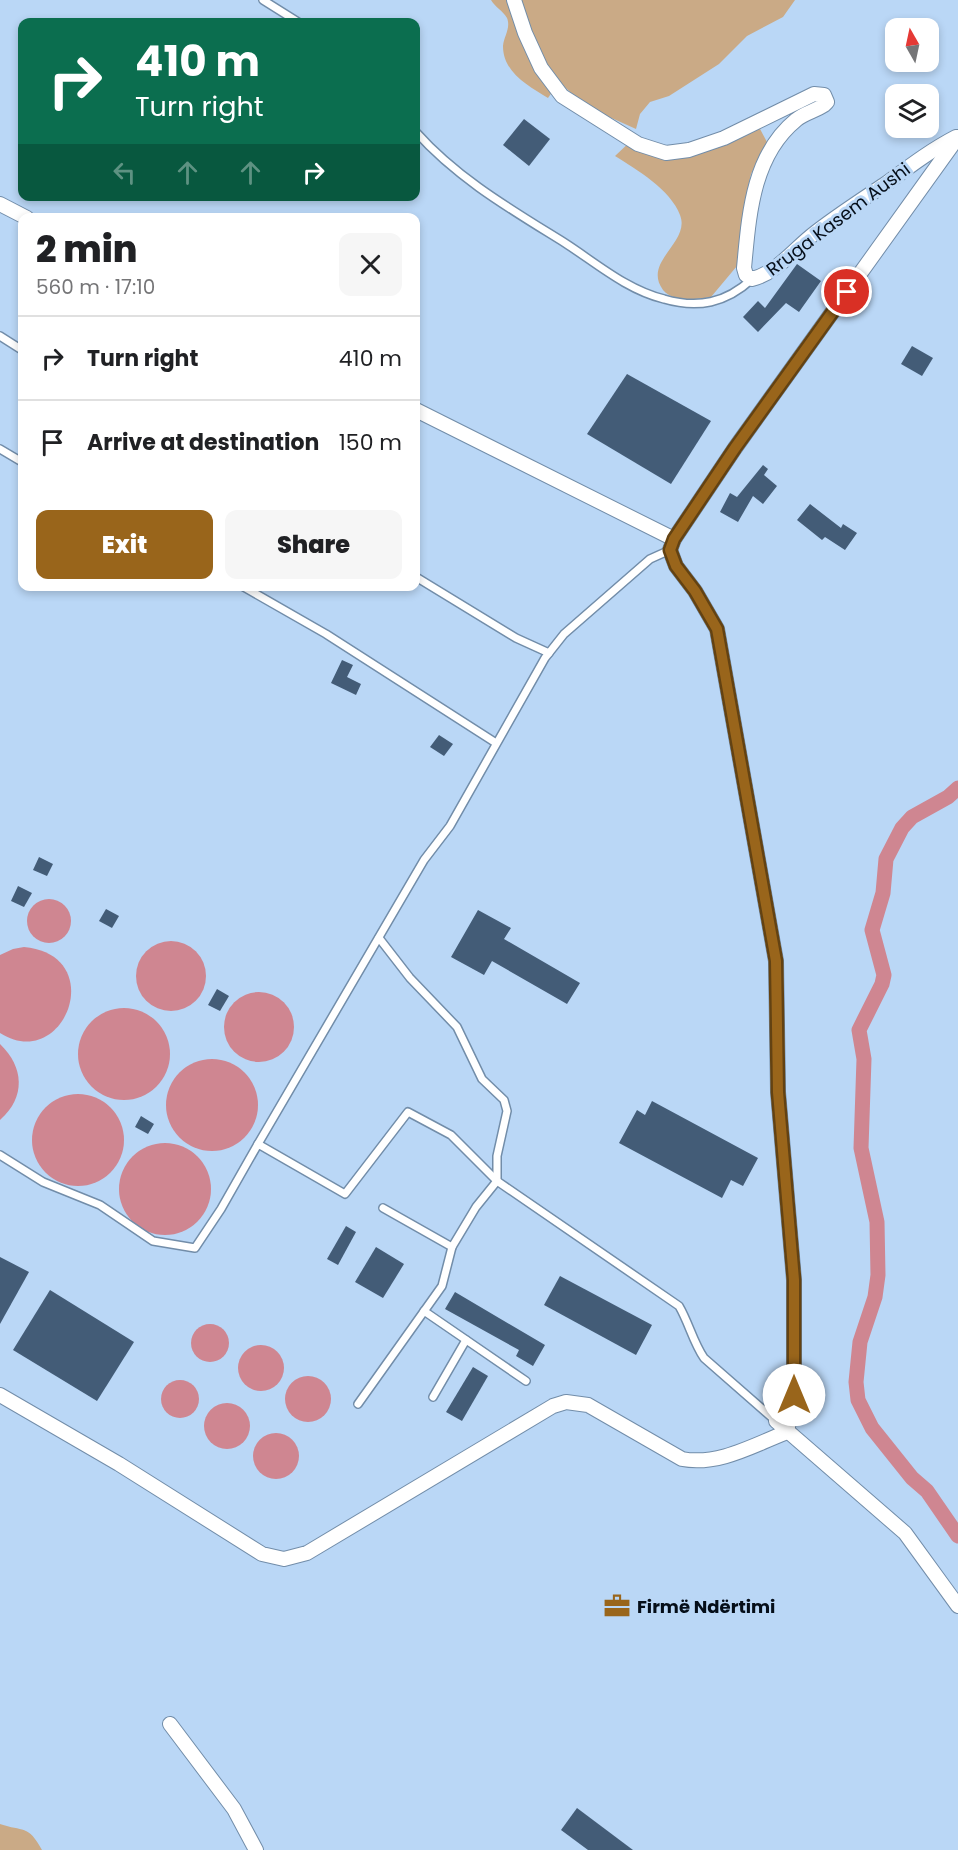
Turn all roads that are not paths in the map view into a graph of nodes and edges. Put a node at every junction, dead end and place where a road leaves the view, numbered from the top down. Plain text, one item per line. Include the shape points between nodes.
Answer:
1 (264, 0) edge
2 (514, 0) edge
3 (292, 18) edge
4 (420, 136) edge
5 (958, 136) edge
6 (0, 204) edge
7 (18, 213) edge
8 (752, 279) junction
9 (0, 336) edge
10 (18, 347) edge
11 (420, 412) edge
12 (0, 449) edge
13 (18, 460) edge
14 (672, 544) junction
15 (420, 579) edge
16 (251, 591) edge
17 (549, 652) junction
18 (496, 743) junction
19 (379, 938) junction
20 (258, 1144) junction
21 (0, 1155) edge
22 (497, 1182) junction
23 (383, 1209) dead end
24 (452, 1247) junction
25 (424, 1311) junction
26 (466, 1340) junction
27 (526, 1381) dead end
28 (0, 1395) edge
29 (433, 1397) dead end
30 (358, 1404) dead end
31 (776, 1420) joint
32 (787, 1432) junction
33 (958, 1606) edge
34 (170, 1724) dead end
35 (256, 1850) edge

1 - 3 lane
2 - 8 street, Rruga Kasem Aushi via 541,68 562,96 638,144 666,153 724,138 814,94 824,95 824,105 796,119 774,142 759,176 751,199 744,268
4 - 8 lane via 466,179 636,288 663,299 692,304 729,297
5 - 8 street, Rruga Kasem Aushi via 930,150 805,240 771,271
5 - 14 street via 735,448
6 - 7 street
9 - 10 lane
11 - 14 street
12 - 13 lane
14 - 17 lane via 564,634
14 - 32 street via 676,566 717,629 776,961 778,1092 794,1280 794,1395
15 - 17 lane via 516,638
16 - 18 lane via 326,634
17 - 18 lane
18 - 19 lane via 450,826 424,860
19 - 20 lane
19 - 22 lane via 410,978 458,1027 482,1079 504,1100 507,1111 497,1156
20 - 21 lane via 195,1248 153,1241 100,1205 43,1182
20 - 22 lane via 345,1194 408,1112 451,1135
22 - 24 lane via 476,1206
22 - 31 lane via 679,1306 704,1358
23 - 24 lane
24 - 25 lane via 442,1286
25 - 26 lane
25 - 30 lane
26 - 27 lane
26 - 29 lane
28 - 32 street via 262,1554 284,1559 307,1553 553,1406 567,1402 588,1405 682,1459 696,1461 725,1456
31 - 32 street
32 - 33 street via 906,1533
34 - 35 street via 234,1809

